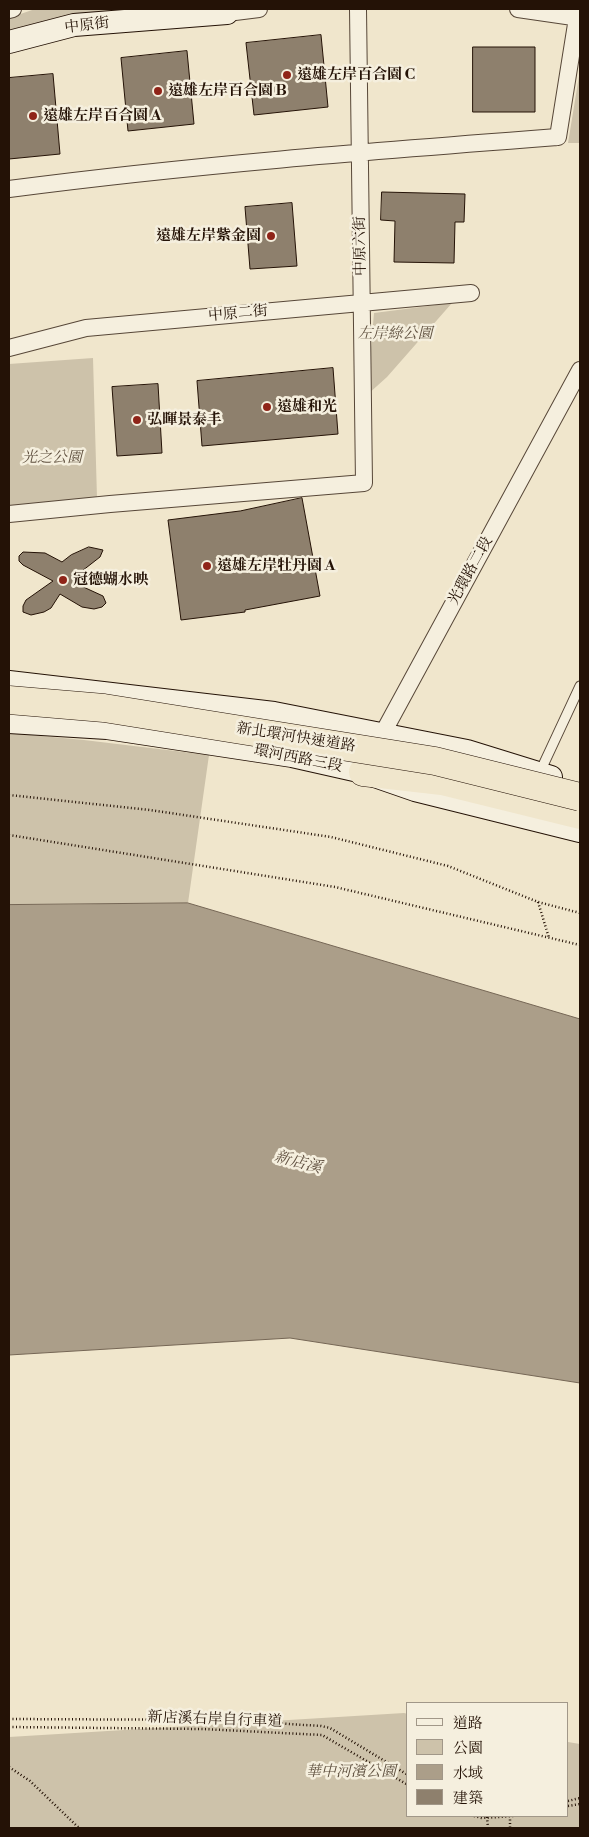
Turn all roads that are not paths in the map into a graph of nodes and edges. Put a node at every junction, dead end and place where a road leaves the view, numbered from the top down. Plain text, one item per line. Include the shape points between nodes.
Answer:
1 (13, 9) edge
2 (259, 9) edge
3 (358, 9) edge
4 (518, 9) edge
5 (9, 10) edge
6 (227, 11) edge
7 (579, 18) edge
8 (9, 42) edge
9 (360, 152) junction
10 (9, 189) edge
11 (471, 293) dead end
12 (362, 302) junction
13 (9, 348) edge
14 (580, 370) edge
15 (9, 514) edge
16 (9, 682) edge
17 (580, 686) edge
18 (9, 700) edge
19 (9, 722) edge
20 (382, 733) junction
21 (363, 772) junction
22 (539, 774) junction
23 (580, 787) edge
24 (580, 797) edge
25 (580, 815) edge
26 (580, 831) edge

1 - 5 street
2 - 6 street
3 - 9 street, 中原六街
4 - 7 street
6 - 8 main road, 中原街 via 74,25
7 - 9 street via 558,137
9 - 10 street
9 - 12 street, 中原六街
11 - 12 street, 中原二街
12 - 13 street, 中原二街 via 86,328
12 - 15 street, 中原六街 via 364,483
14 - 20 street, 光環路二段
16 - 20 main road via 274,713
17 - 22 lane
18 - 24 highway, 新北環河快速道路, bridge via 104,708 435,761
19 - 21 main road, 環河西路三段 via 116,730 292,756
20 - 21 street, 光環路二段
20 - 22 main road via 467,751
21 - 25 highway, 新北環河快速道路 via 442,781
21 - 26 main road, 環河西路三段 via 415,790
22 - 23 main road

